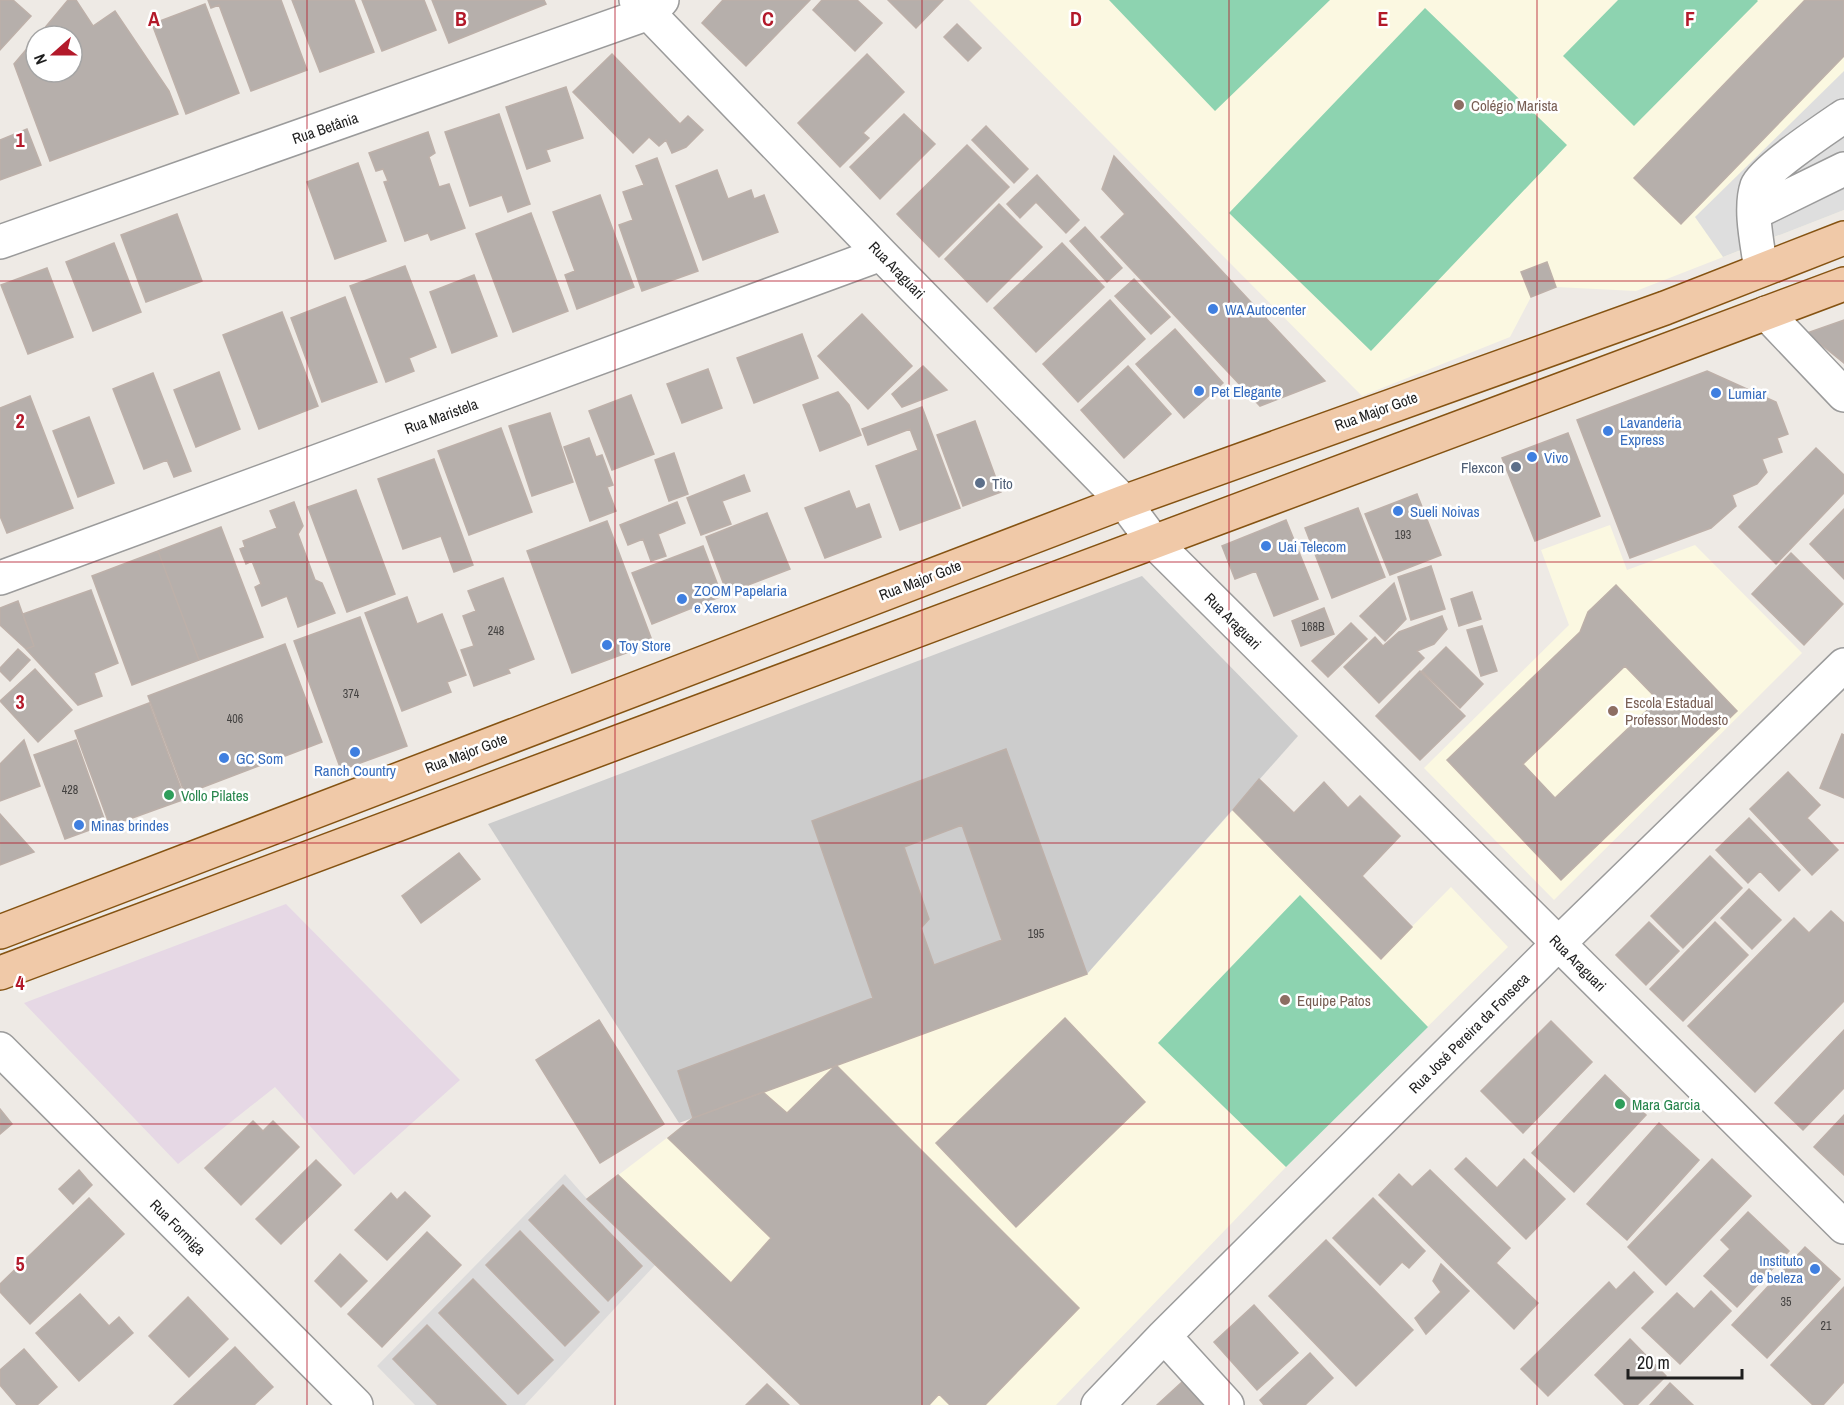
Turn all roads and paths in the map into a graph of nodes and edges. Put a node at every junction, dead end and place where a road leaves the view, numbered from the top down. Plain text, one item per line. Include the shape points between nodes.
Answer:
1 (649, 4) edge
2 (1844, 116) edge
3 (1844, 168) edge
4 (1754, 213) junction
5 (1844, 238) edge
6 (0, 242) edge
7 (881, 254) junction
8 (1761, 270) junction
9 (1844, 284) edge
10 (1766, 313) junction
11 (1844, 395) edge
12 (1124, 502) junction
13 (1153, 542) junction
14 (0, 578) edge
15 (1844, 665) edge
16 (0, 932) edge
17 (1558, 944) junction
18 (0, 973) edge
19 (0, 1049) edge
20 (1844, 1227) edge
21 (1164, 1336) junction
22 (356, 1405) edge
23 (1098, 1405) edge
24 (1227, 1405) edge

1 - 6 street, Rua Betânia
1 - 7 street, Rua Araguari
2 - 4 street via 1765,175 1757,184
3 - 4 street
4 - 8 street
5 - 8 main road, Rua Major Gote
7 - 12 street, Rua Araguari
7 - 14 street, Rua Maristela
8 - 12 main road, Rua Major Gote
9 - 10 main road
10 - 11 street
10 - 13 main road
12 - 13 street, Rua Araguari
12 - 16 main road, Rua Major Gote
13 - 17 street, Rua Araguari
13 - 18 main road
15 - 17 street, Rua José Pereira da Fonseca
17 - 20 street, Rua Araguari
17 - 21 street, Rua José Pereira da Fonseca
19 - 22 street, Rua Formiga
21 - 23 street, Rua José Pereira da Fonseca
21 - 24 street

